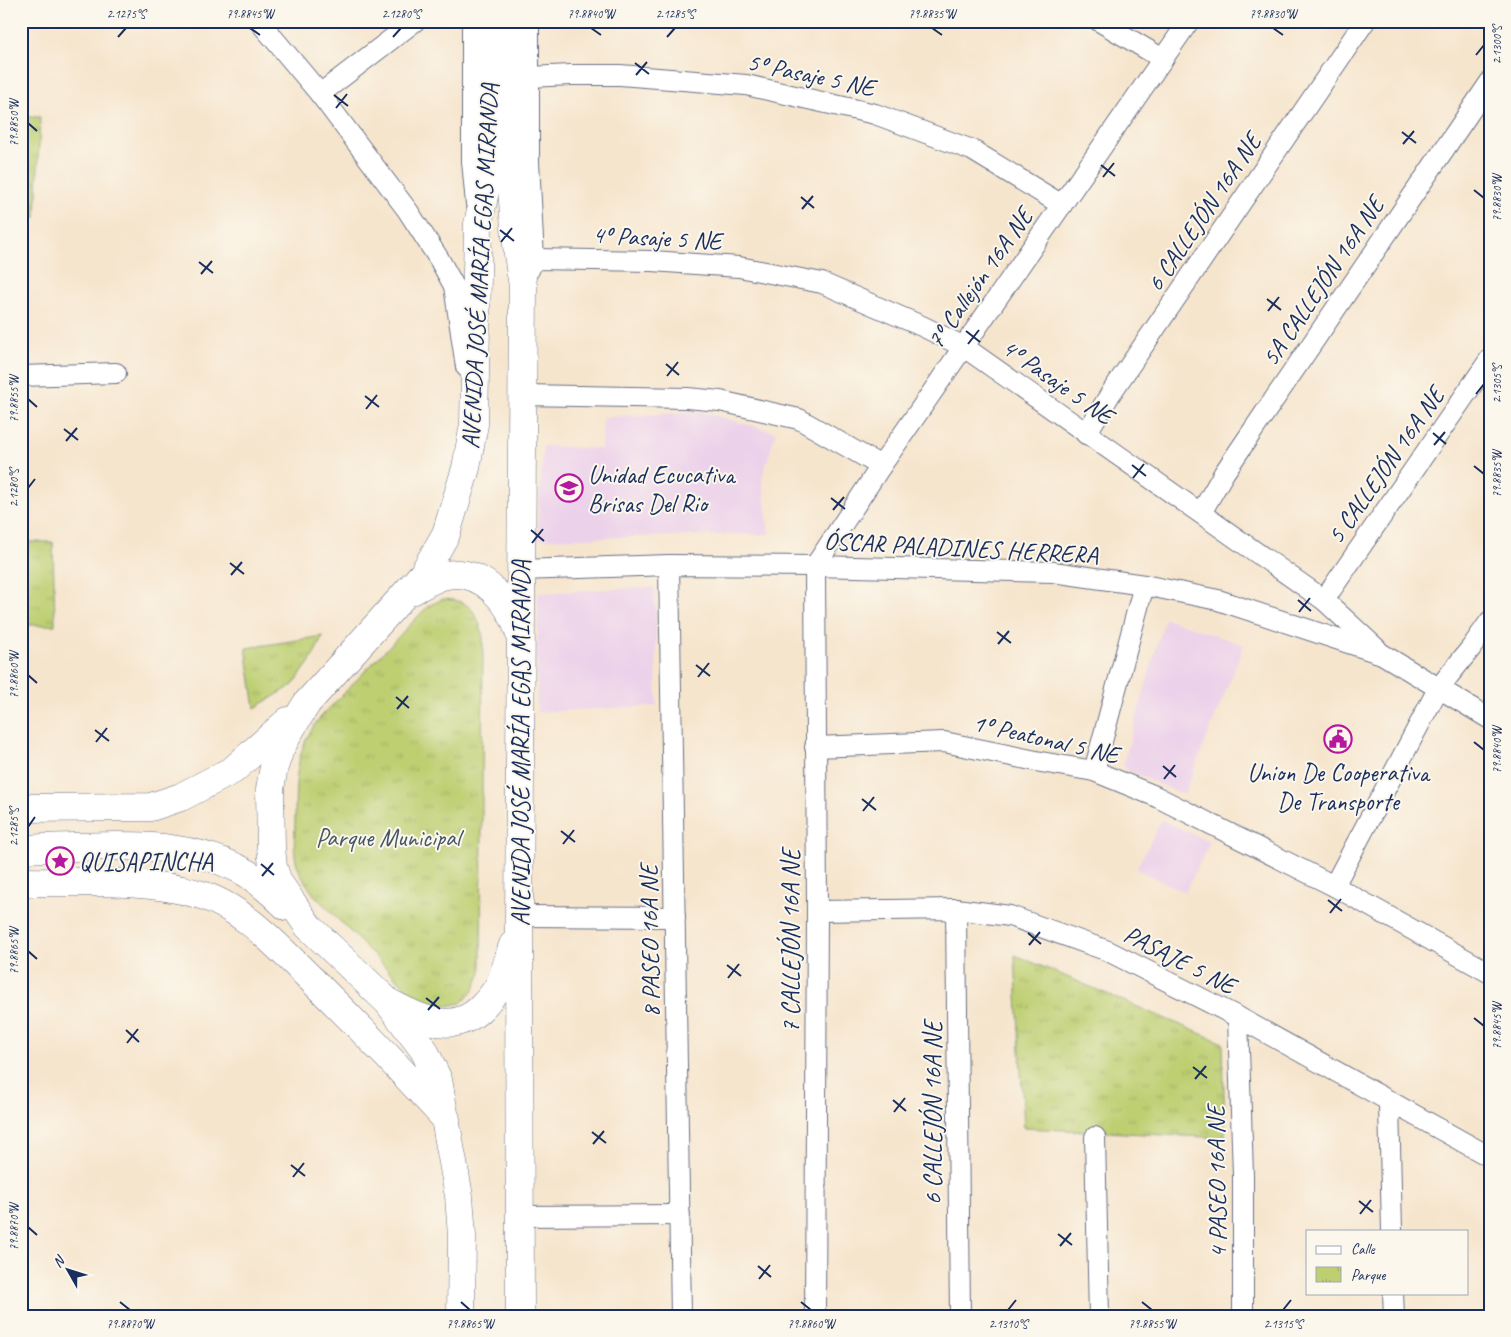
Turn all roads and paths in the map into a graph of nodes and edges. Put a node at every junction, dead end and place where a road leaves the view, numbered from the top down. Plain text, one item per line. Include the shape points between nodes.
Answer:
1 (259, 21) edge
2 (415, 21) edge
3 (472, 21) edge
4 (491, 21) edge
5 (511, 21) edge
6 (529, 21) edge
7 (1099, 21) edge
8 (1188, 21) edge
9 (1365, 21) edge
10 (1163, 59) junction
11 (529, 77) junction
12 (1490, 82) edge
13 (320, 94) junction
14 (1062, 205) junction
15 (478, 224) junction
16 (534, 259) junction
17 (523, 286) junction
18 (964, 347) junction
19 (1490, 359) edge
20 (116, 373) dead end
21 (21, 376) edge
22 (522, 395) junction
23 (474, 424) junction
24 (1086, 434) junction
25 (881, 466) junction
26 (1201, 513) junction
27 (669, 565) junction
28 (815, 566) junction
29 (521, 570) junction
30 (1144, 585) junction
31 (406, 595) junction
32 (1324, 600) junction
33 (1490, 621) edge
34 (521, 641) junction
35 (1382, 654) junction
36 (1438, 689) junction
37 (307, 703) junction
38 (1490, 719) edge
39 (815, 747) junction
40 (1094, 771) junction
41 (21, 808) edge
42 (21, 849) edge
43 (21, 882) edge
44 (1334, 886) junction
45 (956, 909) junction
46 (816, 911) junction
47 (675, 918) junction
48 (520, 922) junction
49 (308, 926) junction
50 (1490, 973) edge
51 (388, 1002) junction
52 (1238, 1017) junction
53 (1389, 1103) junction
54 (446, 1119) junction
55 (1095, 1137) dead end
56 (1490, 1157) edge
57 (680, 1215) junction
58 (520, 1216) junction
59 (1392, 1230) edge
60 (1394, 1294) edge
61 (461, 1316) edge
62 (520, 1316) edge
63 (682, 1316) edge
64 (815, 1316) edge
65 (960, 1316) edge
66 (1099, 1316) edge
67 (1243, 1316) edge
68 (1394, 1316) edge

1 - 13 street
2 - 13 street
3 - 15 street via 472,161
4 - 15 main road, AVENIDA JOSÉ MARÍA EGAS MIRANDA via 491,163
5 - 17 main road, AVENIDA JOSÉ MARÍA EGAS MIRANDA via 511,163
6 - 11 street
7 - 10 street
8 - 10 street, 7º Callejón 16A NE
9 - 24 street, 6 CALLEJÓN 16A NE via 1110,393
10 - 14 street, 7º Callejón 16A NE
11 - 14 street, 5º Pasaje 5 NE via 620,75 746,85 875,114 972,150
11 - 16 street
12 - 26 street, 5A CALLEJÓN 16A NE via 1224,473
13 - 23 street via 408,211 454,286
14 - 18 street, 7º Callejón 16A NE
15 - 23 main road, AVENIDA JOSÉ MARÍA EGAS MIRANDA
16 - 17 street
16 - 18 street, 4º Pasaje 5 NE via 652,261 739,268 822,283
17 - 22 main road, AVENIDA JOSÉ MARÍA EGAS MIRANDA
18 - 24 street, 4º Pasaje 5 NE
18 - 25 street, 7º Callejón 16A NE
19 - 32 street, 5 CALLEJÓN 16A NE
20 - 21 street
22 - 25 street via 720,401 798,419
22 - 29 main road, AVENIDA JOSÉ MARÍA EGAS MIRANDA
23 - 31 main road, AVENIDA JOSÉ MARÍA EGAS MIRANDA via 466,468 446,534 423,574
24 - 26 street, 4º Pasaje 5 NE
25 - 28 street, 7º Callejón 16A NE
26 - 32 street, 4º Pasaje 5 NE
27 - 28 street, ÓSCAR PALADINES HERRERA
27 - 29 street, ÓSCAR PALADINES HERRERA
27 - 47 street, 8 PASEO 16A NE
28 - 30 street, ÓSCAR PALADINES HERRERA via 1053,572
28 - 39 street, 7 CALLEJÓN 16A NE
29 - 34 main road, AVENIDA JOSÉ MARÍA EGAS MIRANDA
30 - 35 street, ÓSCAR PALADINES HERRERA via 1218,600
30 - 40 street
31 - 34 main road via 447,575 473,577 504,601
31 - 37 main road, AVENIDA JOSÉ MARÍA EGAS MIRANDA
32 - 35 street, 4º Pasaje 5 NE
33 - 36 street
34 - 48 main road, AVENIDA JOSÉ MARÍA EGAS MIRANDA
35 - 36 street, ÓSCAR PALADINES HERRERA
36 - 38 street, ÓSCAR PALADINES HERRERA
36 - 44 street
37 - 41 main road via 232,770 181,797 151,807
37 - 49 main road, AVENIDA JOSÉ MARÍA EGAS MIRANDA via 280,749 270,789 273,867 278,882
39 - 40 street, 1º Peatonal 5 NE via 944,742
39 - 46 street, 7 CALLEJÓN 16A NE
40 - 44 street, 1º Peatonal 5 NE via 1155,796
42 - 49 main road via 125,846 193,852 218,859 242,871 264,886
43 - 54 main road via 167,886 200,894 227,907 281,950 374,1041
44 - 50 street, 1º Peatonal 5 NE
45 - 46 street, PASAJE 5 NE
45 - 52 street, PASAJE 5 NE via 1010,916 1108,951
45 - 65 street, 6 CALLEJÓN 16A NE
46 - 64 street, 7 CALLEJÓN 16A NE
47 - 48 street
47 - 57 street, 8 PASEO 16A NE
48 - 51 main road via 499,985 476,1013 449,1024 436,1023
48 - 58 main road, AVENIDA JOSÉ MARÍA EGAS MIRANDA
49 - 51 main road, AVENIDA JOSÉ MARÍA EGAS MIRANDA
51 - 54 main road, AVENIDA JOSÉ MARÍA EGAS MIRANDA via 424,1050 438,1080
52 - 53 street, PASAJE 5 NE
52 - 67 street, 4 PASEO 16A NE
53 - 56 street, PASAJE 5 NE
53 - 59 street
54 - 61 main road, AVENIDA JOSÉ MARÍA EGAS MIRANDA via 460,1206
55 - 66 street
57 - 58 street
57 - 63 street, 8 PASEO 16A NE
58 - 62 main road, AVENIDA JOSÉ MARÍA EGAS MIRANDA
60 - 68 street

